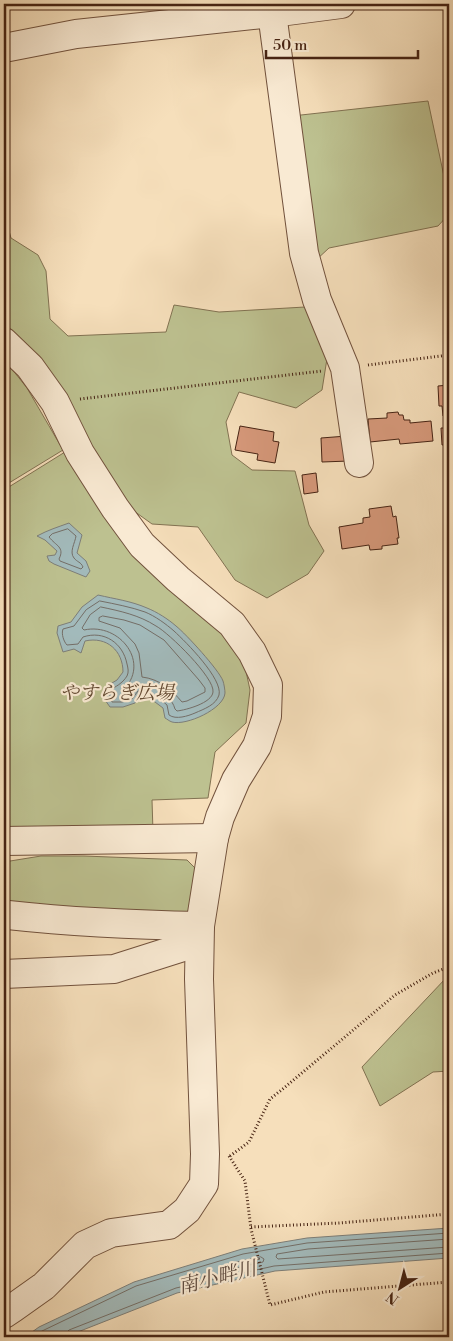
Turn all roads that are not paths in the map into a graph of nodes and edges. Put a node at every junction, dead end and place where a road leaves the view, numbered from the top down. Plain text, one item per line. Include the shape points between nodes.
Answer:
1 (341, 4) edge
2 (272, 13) junction
3 (4, 48) edge
4 (4, 342) edge
5 (359, 463) dead end
6 (214, 838) junction
7 (4, 841) edge
8 (8, 915) dead end
9 (199, 934) junction
10 (4, 974) edge
11 (4, 1314) edge

1 - 2 street
2 - 3 street via 76,34
2 - 5 street via 304,253 318,300 345,368
4 - 6 street via 30,367 55,402 80,453 142,545 232,624 252,652 268,684 267,716 257,746 236,780
6 - 7 street
6 - 9 street
8 - 9 street
9 - 10 street via 114,969
9 - 11 street via 199,979 218,1155 204,1184 187,1210 168,1224 111,1233 85,1245 44,1286

